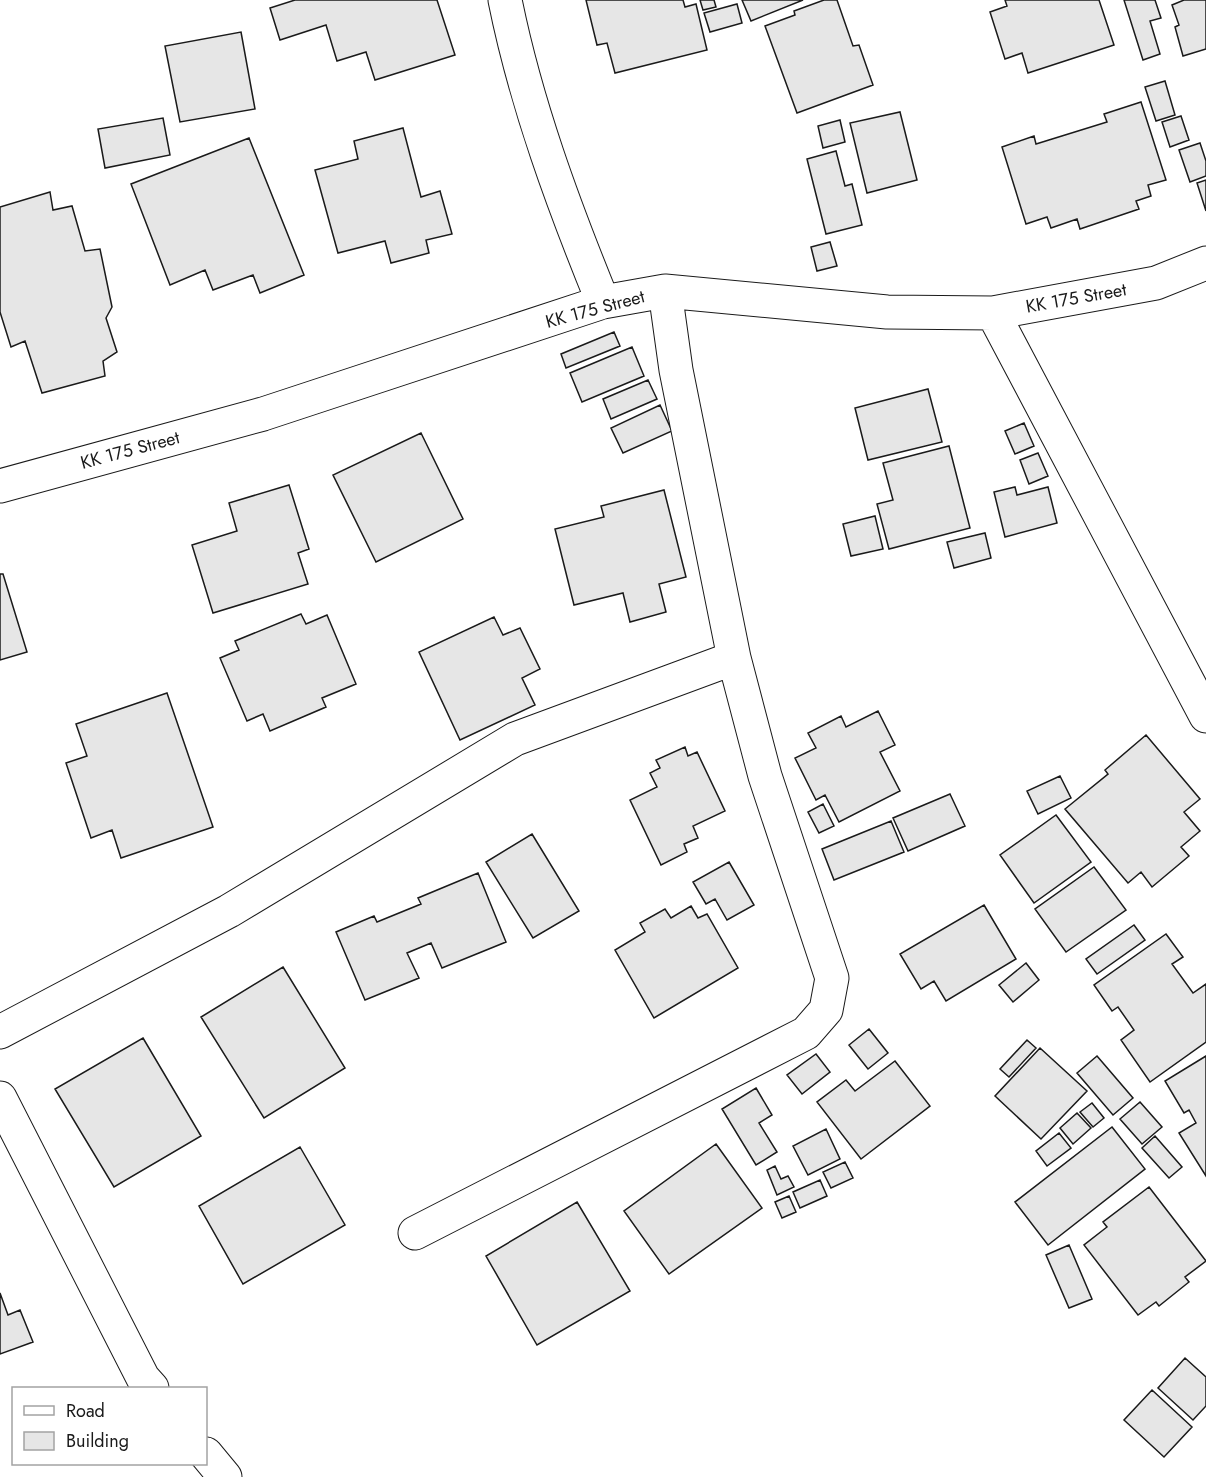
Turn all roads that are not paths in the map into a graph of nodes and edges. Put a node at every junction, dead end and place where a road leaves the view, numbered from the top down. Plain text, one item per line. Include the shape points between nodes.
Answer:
1 (505, 0) edge
2 (1206, 263) edge
3 (665, 291) junction
4 (603, 303) junction
5 (993, 313) junction
6 (0, 486) edge
7 (734, 658) junction
8 (1206, 716) edge
9 (0, 1032) edge
10 (0, 1098) edge
11 (415, 1233) dead end
12 (150, 1387) edge
13 (207, 1455) edge
14 (225, 1477) edge

1 - 4 street via 560,195
2 - 5 street, KK 175 Street via 1156,283
3 - 4 street, KK 175 Street
3 - 5 street, KK 175 Street via 886,312
3 - 7 street via 676,370
4 - 6 street, KK 175 Street via 263,414
5 - 8 street
7 - 9 street via 515,739 229,911
7 - 11 street via 765,776 832,978 826,1010 806,1033
10 - 12 street
13 - 14 street

